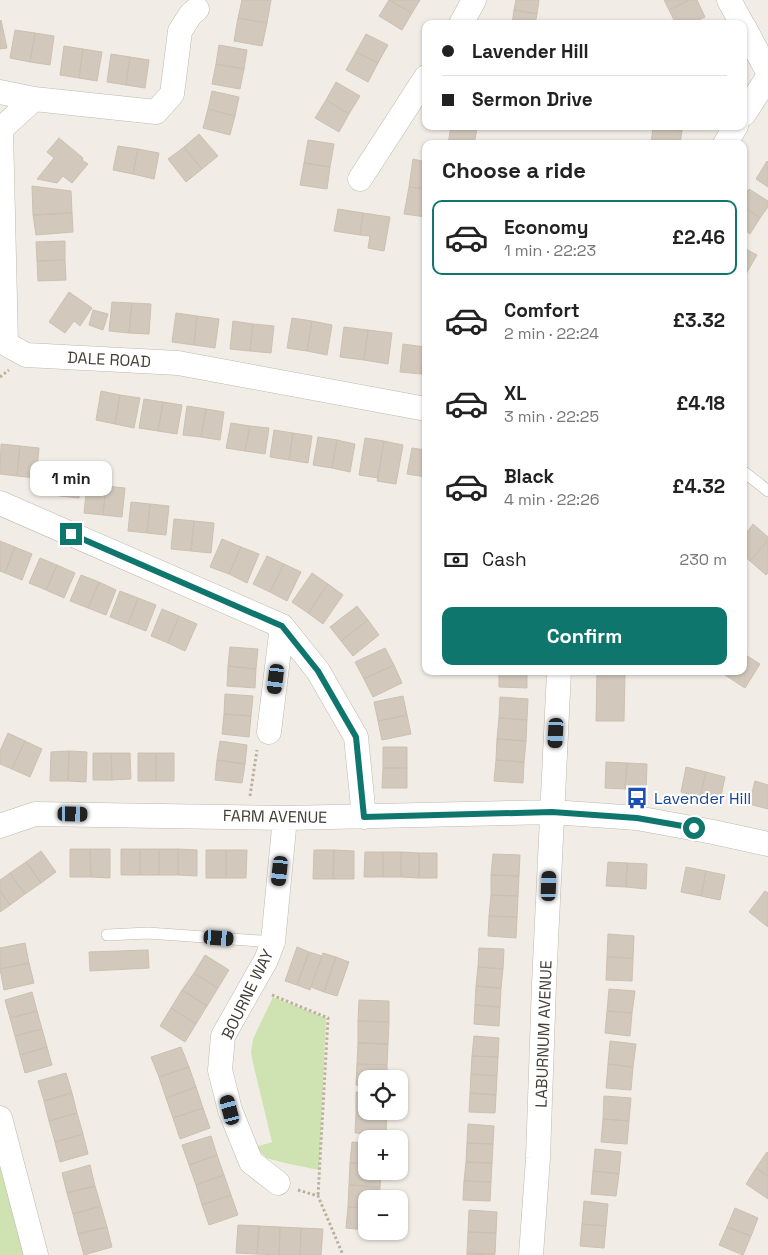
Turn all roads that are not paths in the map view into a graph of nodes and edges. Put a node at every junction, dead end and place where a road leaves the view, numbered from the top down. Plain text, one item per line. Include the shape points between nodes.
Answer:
1 (474, 0) edge
2 (729, 0) edge
3 (197, 9) dead end
4 (463, 20) edge
5 (740, 20) edge
6 (747, 34) edge
7 (767, 80) edge
8 (422, 83) edge
9 (0, 92) edge
10 (34, 99) junction
11 (747, 110) edge
12 (0, 126) edge
13 (360, 178) dead end
14 (422, 408) edge
15 (747, 474) edge
16 (768, 491) edge
17 (0, 503) edge
18 (282, 626) junction
19 (559, 675) edge
20 (270, 732) road end
21 (552, 812) junction
22 (364, 817) junction
23 (285, 818) junction
24 (0, 826) edge
25 (768, 844) edge
26 (107, 936) dead end
27 (273, 942) junction
28 (0, 1118) edge
29 (278, 1183) road end
30 (36, 1255) edge
31 (531, 1255) edge

1 - 4 street
2 - 5 street
3 - 10 street via 180,32 172,94 156,112
6 - 7 street
7 - 11 street
8 - 13 street
9 - 10 street
10 - 12 street, DALE ROAD
12 - 14 street, DALE ROAD via 6,344 26,355 178,363
15 - 16 lane
17 - 18 street
18 - 20 street
18 - 22 street via 318,671 356,737
19 - 21 street, LABURNUM AVENUE
21 - 22 street, FARM AVENUE
21 - 25 street via 637,818
21 - 31 street, LABURNUM AVENUE
22 - 23 street, FARM AVENUE
23 - 24 street, FARM AVENUE via 34,814
23 - 27 street, BOURNE WAY
26 - 27 lane via 148,933
27 - 29 street, BOURNE WAY via 223,1036 220,1070 230,1110 251,1162
28 - 30 street

